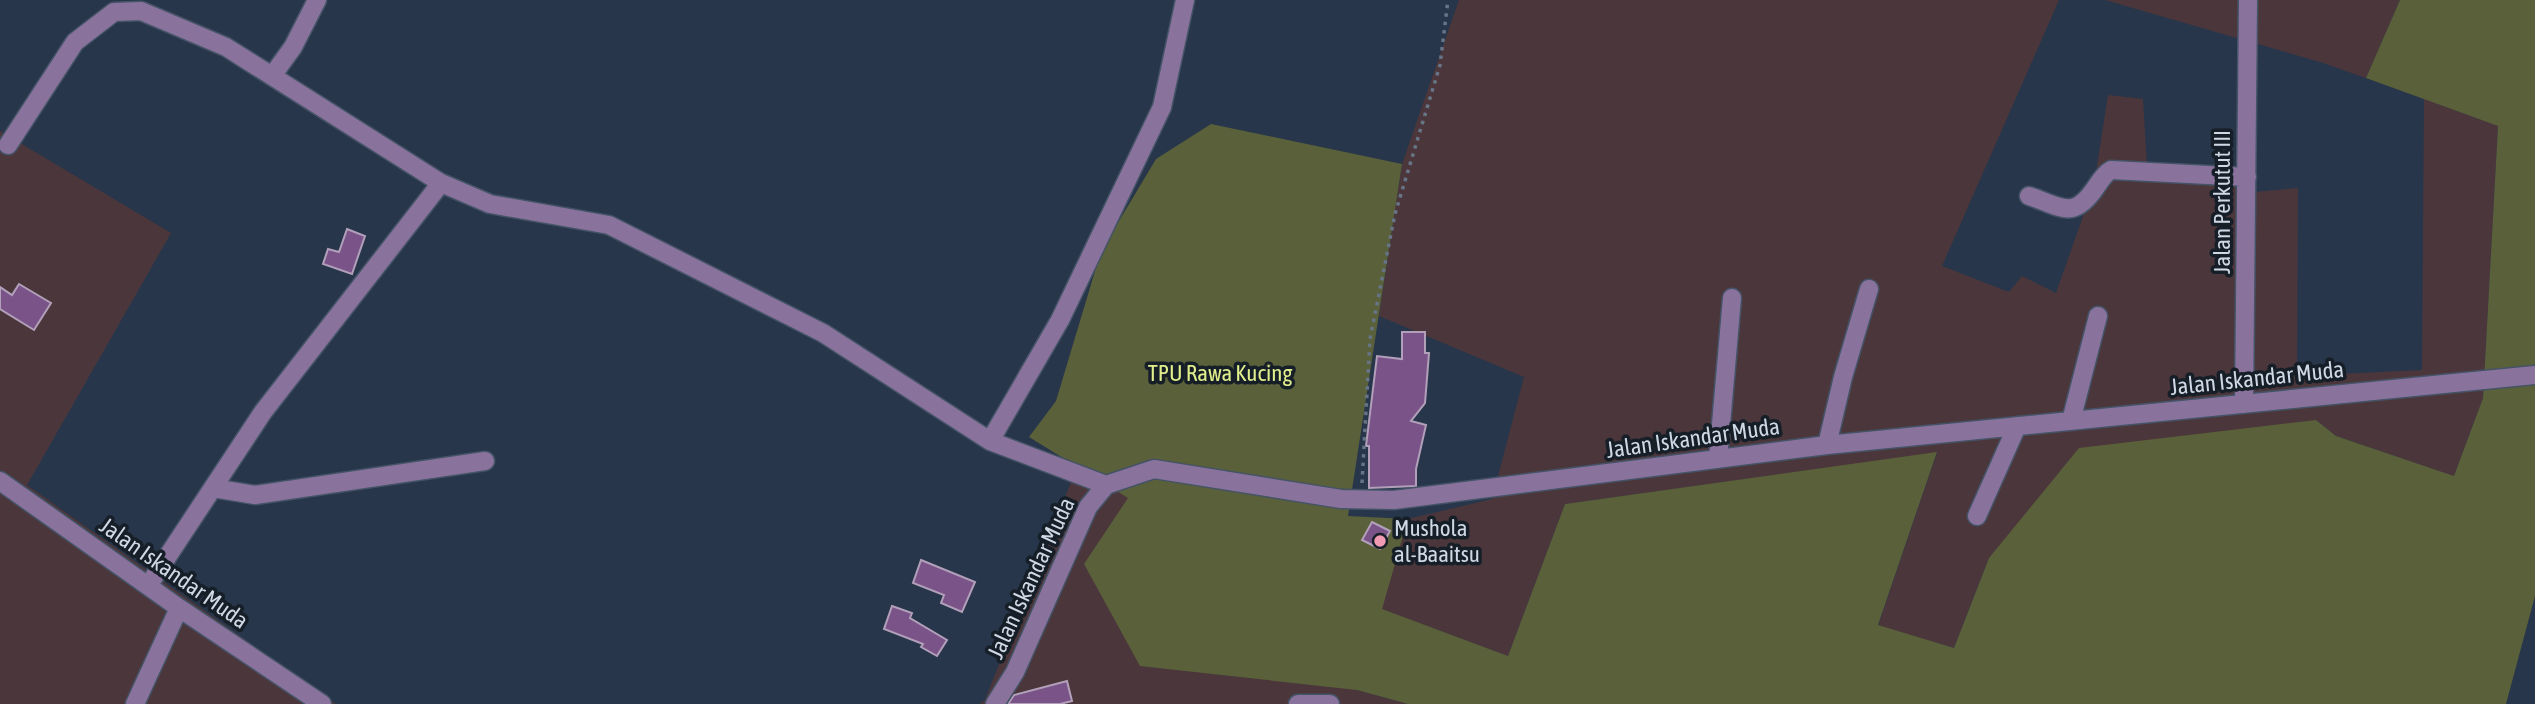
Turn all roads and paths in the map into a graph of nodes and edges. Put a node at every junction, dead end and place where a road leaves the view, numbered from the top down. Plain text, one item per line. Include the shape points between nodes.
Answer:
1 (317, 0) edge
2 (1185, 0) edge
3 (1448, 0) edge
4 (2248, 0) edge
5 (272, 76) junction
6 (8, 145) dead end
7 (2246, 177) junction
8 (441, 183) junction
9 (2029, 195) dead end
10 (1869, 289) dead end
11 (1732, 298) dead end
12 (2098, 316) dead end
13 (2535, 375) edge
14 (2244, 404) junction
15 (2071, 421) junction
16 (2017, 426) junction
17 (990, 441) junction
18 (1828, 445) junction
19 (1718, 459) junction
20 (485, 461) dead end
21 (0, 481) edge
22 (1106, 485) junction
23 (213, 488) junction
24 (1360, 499) junction
25 (1977, 516) dead end
26 (148, 586) junction
27 (179, 608) junction
28 (135, 704) edge
29 (322, 704) edge
30 (995, 704) edge
31 (1298, 704) edge
32 (1330, 704) edge

1 - 5 street
2 - 17 street via 1162,107 1060,320
3 - 24 path via 1440,65 1395,214 1370,339
4 - 7 street, Jalan Perkutut III
5 - 6 street via 226,47 141,11 114,12 75,42
5 - 8 street
7 - 9 street via 2111,170 2084,205 2073,209
7 - 14 street, Jalan Perkutut III
8 - 17 street via 490,204 609,225 650,244 823,333
8 - 23 street via 263,412
10 - 18 street
11 - 19 street
12 - 15 street
13 - 14 street, Jalan Iskandar Muda
14 - 15 street, Jalan Iskandar Muda
15 - 16 street, Jalan Iskandar Muda
16 - 18 street, Jalan Iskandar Muda
16 - 25 street
17 - 22 street
18 - 19 street, Jalan Iskandar Muda
19 - 24 street, Jalan Iskandar Muda via 1451,495
20 - 23 street via 255,495
21 - 26 street, Jalan Iskandar Muda
22 - 24 street, Jalan Iskandar Muda via 1154,469
22 - 30 street, Jalan Iskandar Muda via 1088,507 1015,672
23 - 26 street
26 - 27 street, Jalan Iskandar Muda
27 - 28 street
27 - 29 street, Jalan Iskandar Muda
31 - 32 street

